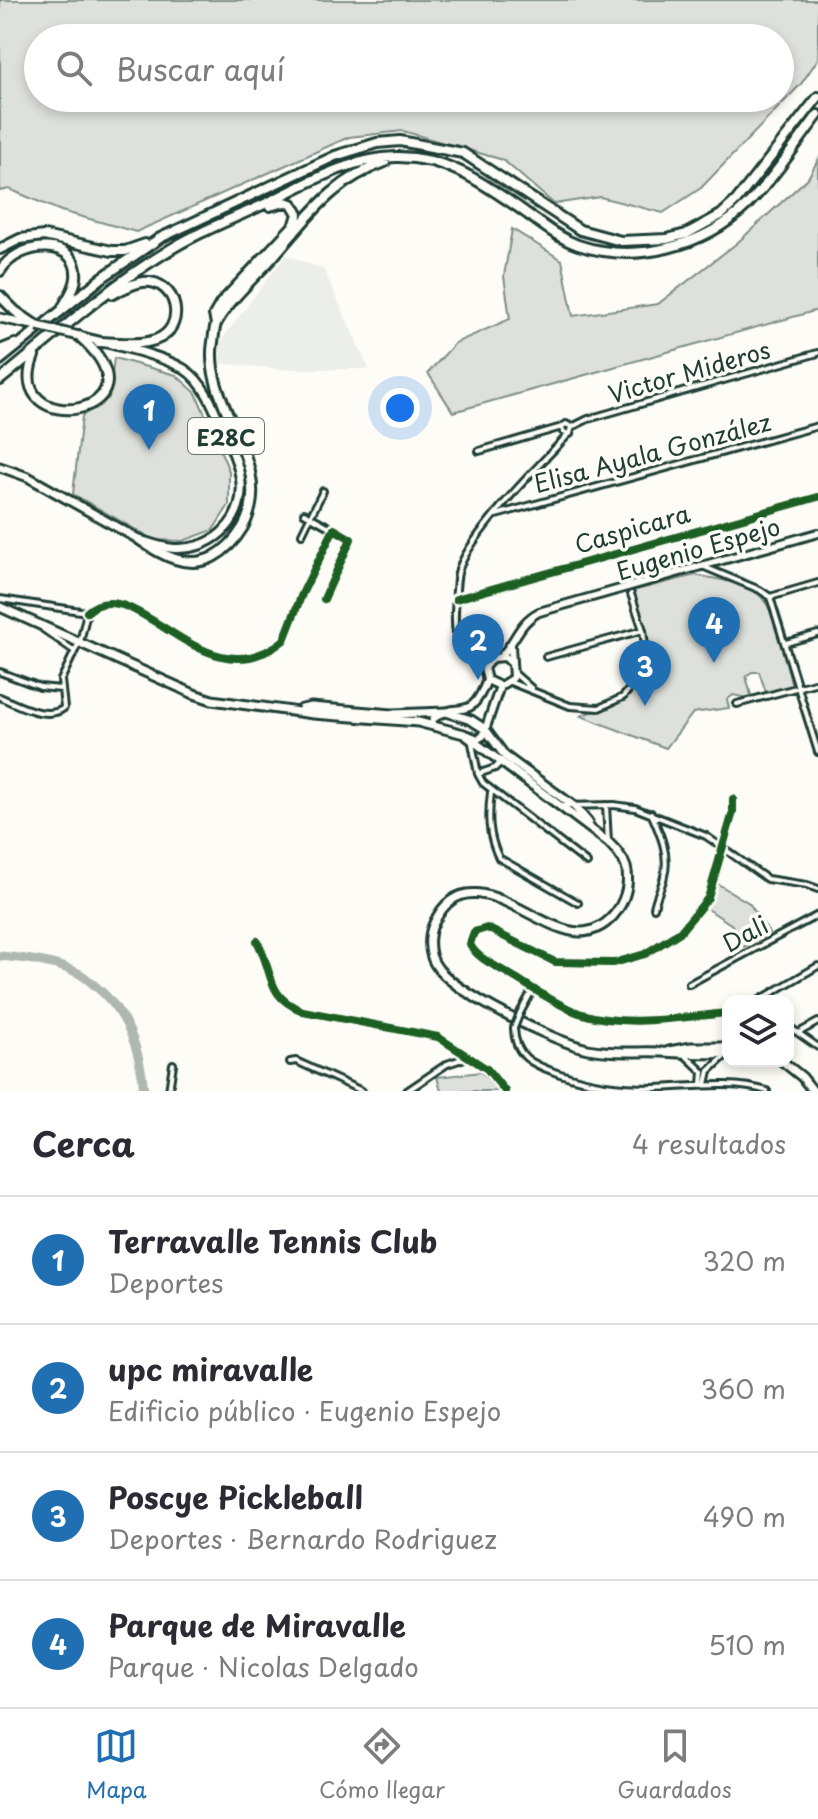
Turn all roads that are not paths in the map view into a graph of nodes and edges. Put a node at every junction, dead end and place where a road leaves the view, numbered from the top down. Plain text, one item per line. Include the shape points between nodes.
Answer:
1 (818, 97) edge
2 (818, 115) edge
3 (397, 157) junction
4 (246, 213) junction
5 (160, 238) junction
6 (0, 249) edge
7 (0, 271) edge
8 (0, 296) edge
9 (98, 301) junction
10 (59, 313) junction
11 (0, 318) edge
12 (216, 324) junction
13 (38, 326) junction
14 (79, 336) junction
15 (23, 341) junction
16 (98, 342) junction
17 (0, 350) edge
18 (37, 350) junction
19 (818, 353) edge
20 (0, 360) edge
21 (0, 380) edge
22 (818, 426) edge
23 (562, 427) junction
24 (572, 427) junction
25 (568, 435) junction
26 (479, 451) dead end
27 (0, 467) edge
28 (323, 491) dead end
29 (818, 497) edge
30 (511, 498) junction
31 (519, 507) junction
32 (304, 513) dead end
33 (496, 515) junction
34 (311, 517) junction
35 (333, 529) junction
36 (818, 533) edge
37 (302, 534) dead end
38 (140, 540) junction
39 (702, 566) junction
40 (818, 583) edge
41 (631, 594) dead end
42 (770, 597) junction
43 (0, 599) edge
44 (324, 599) dead end
45 (456, 599) junction
46 (0, 607) edge
47 (87, 612) junction
48 (34, 621) junction
49 (643, 630) junction
50 (818, 634) edge
51 (79, 642) junction
52 (786, 643) junction
53 (511, 645) junction
54 (73, 650) junction
55 (461, 650) junction
56 (501, 656) junction
57 (546, 657) dead end
58 (489, 660) junction
59 (512, 664) junction
60 (484, 668) junction
61 (0, 672) edge
62 (514, 673) junction
63 (487, 680) junction
64 (510, 682) junction
65 (818, 682) edge
66 (500, 686) junction
67 (61, 689) junction
68 (796, 689) junction
69 (533, 690) junction
70 (0, 697) edge
71 (737, 704) dead end
72 (296, 710) junction
73 (446, 712) junction
74 (432, 725) junction
75 (485, 729) junction
76 (818, 730) edge
77 (811, 732) junction
78 (464, 734) junction
79 (472, 741) junction
80 (818, 752) edge
81 (502, 760) junction
82 (478, 774) junction
83 (491, 792) junction
84 (733, 799) dead end
85 (606, 805) junction
86 (559, 806) junction
87 (575, 807) junction
88 (651, 813) junction
89 (597, 833) junction
90 (608, 842) junction
91 (724, 848) junction
92 (587, 863) dead end
93 (818, 889) edge
94 (578, 903) dead end
95 (654, 908) dead end
96 (818, 915) edge
97 (257, 941) dead end
98 (818, 966) edge
99 (689, 984) dead end
100 (533, 989) junction
101 (768, 995) edge
102 (722, 1013) edge
103 (818, 1022) edge
104 (794, 1029) edge
105 (800, 1032) junction
106 (818, 1047) edge
107 (722, 1050) edge
108 (722, 1051) edge
109 (663, 1052) junction
110 (685, 1055) junction
111 (468, 1057) junction
112 (722, 1057) edge
113 (290, 1062) dead end
114 (173, 1064) dead end
115 (790, 1067) edge
116 (704, 1084) junction
117 (656, 1089) edge
118 (169, 1091) edge
119 (362, 1091) edge
120 (408, 1091) edge
121 (505, 1091) edge
122 (767, 1091) edge
123 (813, 1091) edge

1 - 5 highway via 736,201 703,226 667,239 621,241 580,230 463,153 400,141 355,148
2 - 3 highway via 757,195 726,223 691,241 637,254 576,244 458,168
3 - 4 highway via 329,172
3 - 12 highway via 330,193
4 - 9 highway via 174,247
4 - 12 highway via 285,202 298,214 295,224 221,303 214,315
5 - 6 highway via 119,252 44,236
5 - 10 highway
7 - 10 highway via 13,256 35,247 64,254 73,264 76,281
8 - 13 highway
9 - 16 highway via 150,282 168,290 176,311 169,330 158,339
9 - 18 highway
10 - 15 highway
11 - 13 main road, E28C
12 - 38 highway via 213,369 251,479 249,512 232,542 207,559 173,559
13 - 14 main road, E28C, bridge
14 - 16 main road, E28C
14 - 18 highway via 101,358 106,374 99,396 82,407 49,409 31,397 26,374
15 - 17 highway
15 - 20 highway
16 - 38 main road, E28C via 172,363 197,380 214,408 241,483 239,506 219,535 183,549
18 - 21 highway
19 - 24 street, Victor Mideros
22 - 31 street, Elisa Ayala González
23 - 24 street, Victor Mideros
23 - 25 street
23 - 26 street, Victor Mideros
24 - 25 street
25 - 30 street
27 - 38 main road, E28C via 28,477
28 - 34 street
29 - 45 street, Caspicara
30 - 31 street
30 - 33 street
31 - 33 street, Elisa Ayala González
32 - 34 street
33 - 45 street via 459,570
34 - 35 street
34 - 37 street
35 - 44 street via 351,539
35 - 47 street via 284,640 257,655 210,654 123,604 98,604
36 - 39 street, Eugenio Espejo
39 - 42 street
39 - 53 street, Eugenio Espejo via 539,612 522,623
40 - 42 street
41 - 49 street
42 - 52 street
43 - 47 street
45 - 55 street via 454,627
46 - 48 main road
47 - 51 street
48 - 51 main road
48 - 54 street
49 - 57 street
49 - 69 street via 646,653 641,675 623,697 599,708 570,706
50 - 52 street
51 - 54 street
51 - 72 main road via 194,694
52 - 68 street
53 - 56 street, Eugenio Espejo
53 - 59 street
54 - 67 street
55 - 58 street
55 - 60 street
56 - 58 street
56 - 59 street
58 - 60 street
59 - 62 street
60 - 63 street
61 - 67 street
62 - 64 street
62 - 69 street
63 - 66 street
63 - 73 street via 477,703
64 - 66 street
64 - 69 street
65 - 68 street
66 - 75 street
67 - 70 street via 64,708 58,713
68 - 71 street
68 - 77 street
72 - 73 main road
72 - 74 main road
73 - 74 street
73 - 75 main road
74 - 78 main road
75 - 78 street via 481,738
75 - 81 main road
76 - 77 street
77 - 80 street
78 - 79 main road
79 - 81 main road
79 - 82 street
81 - 82 street
81 - 86 main road
81 - 87 main road
82 - 83 street
83 - 92 street
83 - 94 street via 488,824 499,858
84 - 91 street
85 - 87 street
85 - 88 street
85 - 90 street
86 - 87 street
86 - 89 main road
87 - 89 main road
88 - 91 street
88 - 95 street via 666,869
89 - 90 main road
90 - 109 main road via 622,857 627,879 621,905 602,925 584,932 566,930 501,899 465,895 442,909 433,924 430,954 454,984 562,1041 606,1052
91 - 93 street via 767,879
91 - 100 street via 713,886 696,915 645,954 614,963 564,963 545,959 487,928 474,932 472,950
96 - 99 street, Dali
97 - 111 street via 275,993 291,1007 438,1037
98 - 101 street
100 - 102 street via 575,1011 608,1019
100 - 117 street, bridge via 514,1028 516,1046 531,1064 592,1084
103 - 105 street
104 - 105 street
105 - 106 street
107 - 109 main road
108 - 110 main road
109 - 110 main road
110 - 116 street via 703,1072
111 - 120 street via 447,1064
111 - 121 street via 487,1069
112 - 116 street
113 - 119 street
114 - 118 street
115 - 123 main road
116 - 117 street
116 - 122 street

